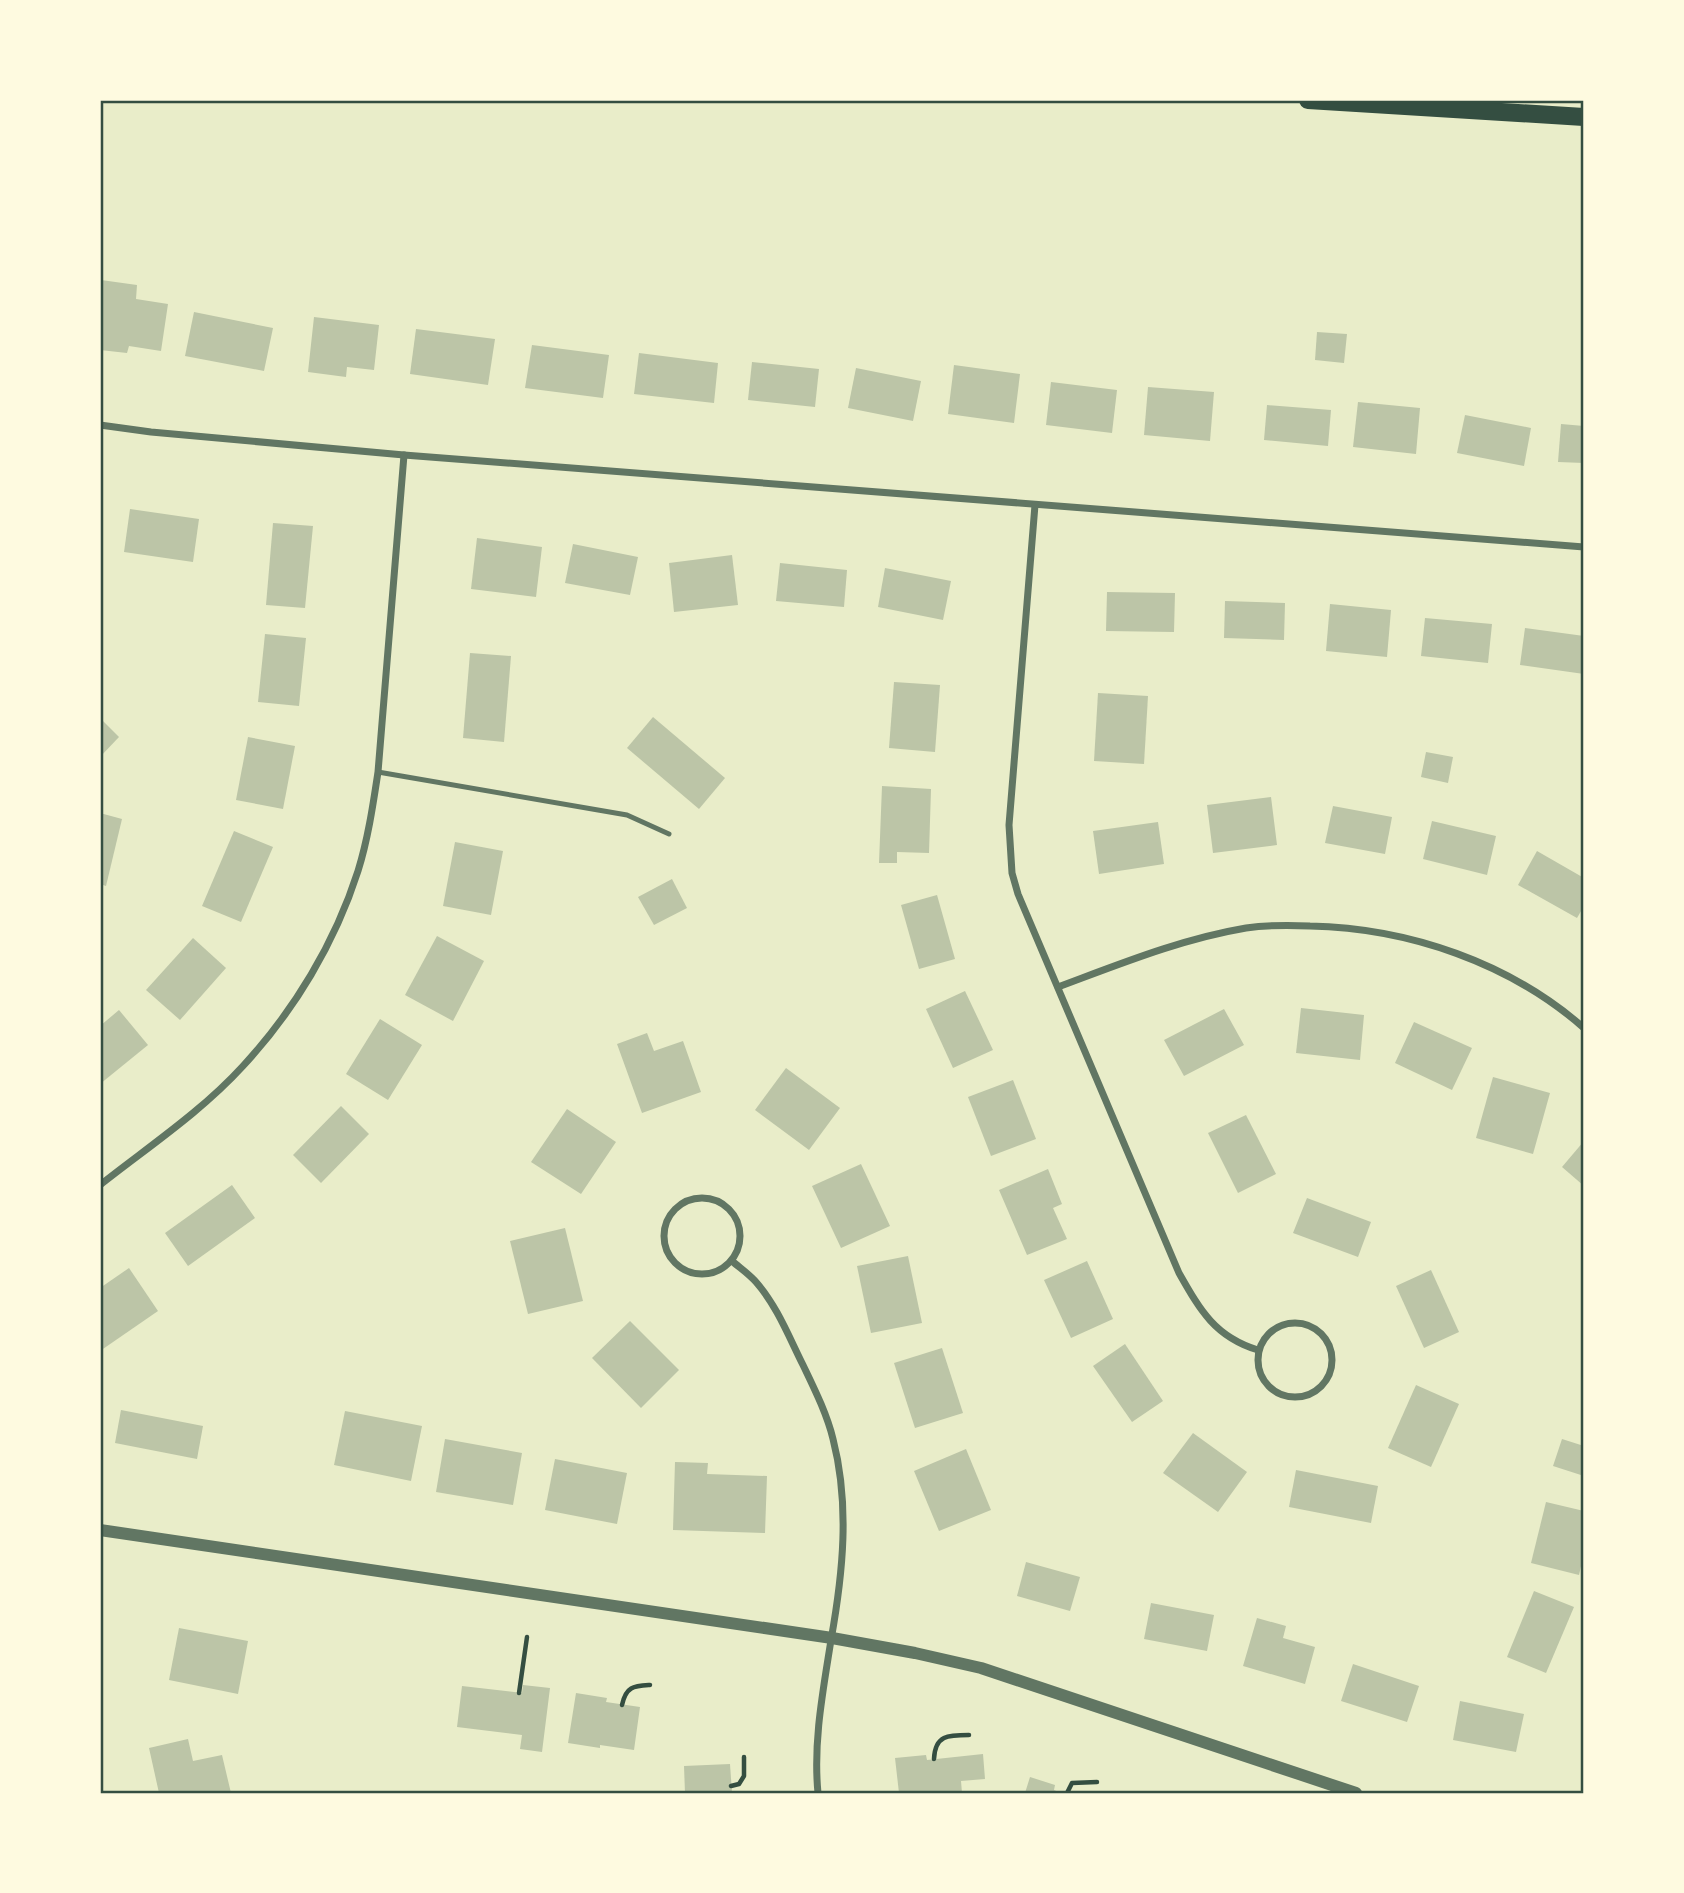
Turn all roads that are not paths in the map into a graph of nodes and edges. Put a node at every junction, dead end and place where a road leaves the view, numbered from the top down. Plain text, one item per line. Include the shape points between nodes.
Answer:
1 (1308, 100) edge
2 (1584, 117) edge
3 (100, 425) edge
4 (404, 455) junction
5 (1035, 505) junction
6 (1584, 547) edge
7 (378, 772) junction
8 (668, 834) dead end
9 (1058, 987) junction
10 (1584, 1028) edge
11 (100, 1185) edge
12 (732, 1261) junction
13 (1258, 1350) junction
14 (100, 1530) edge
15 (832, 1637) junction
16 (818, 1793) edge
17 (1356, 1793) edge

1 - 2 main road
3 - 4 street
4 - 5 street
4 - 7 street
5 - 6 street
5 - 9 street via 1010,837 1018,894
7 - 8 lane via 627,815
7 - 11 street via 362,856 345,907 327,949 283,1017 243,1066 195,1111
9 - 10 street via 1190,940 1248,928 1335,926 1405,937 1458,953 1511,977
9 - 13 street via 1179,1273 1200,1310 1221,1332
12 - 12 street via 741,1238 734,1215 726,1207 704,1198 692,1199 672,1213 666,1223 665,1247 678,1266 700,1275 723,1269
12 - 15 street via 774,1306 833,1437 844,1511
13 - 13 street via 1261,1376 1279,1393 1292,1397 1316,1390 1331,1369 1332,1356 1321,1333 1297,1322 1273,1329
14 - 15 street
15 - 16 street via 816,1754
15 - 17 street via 981,1668

